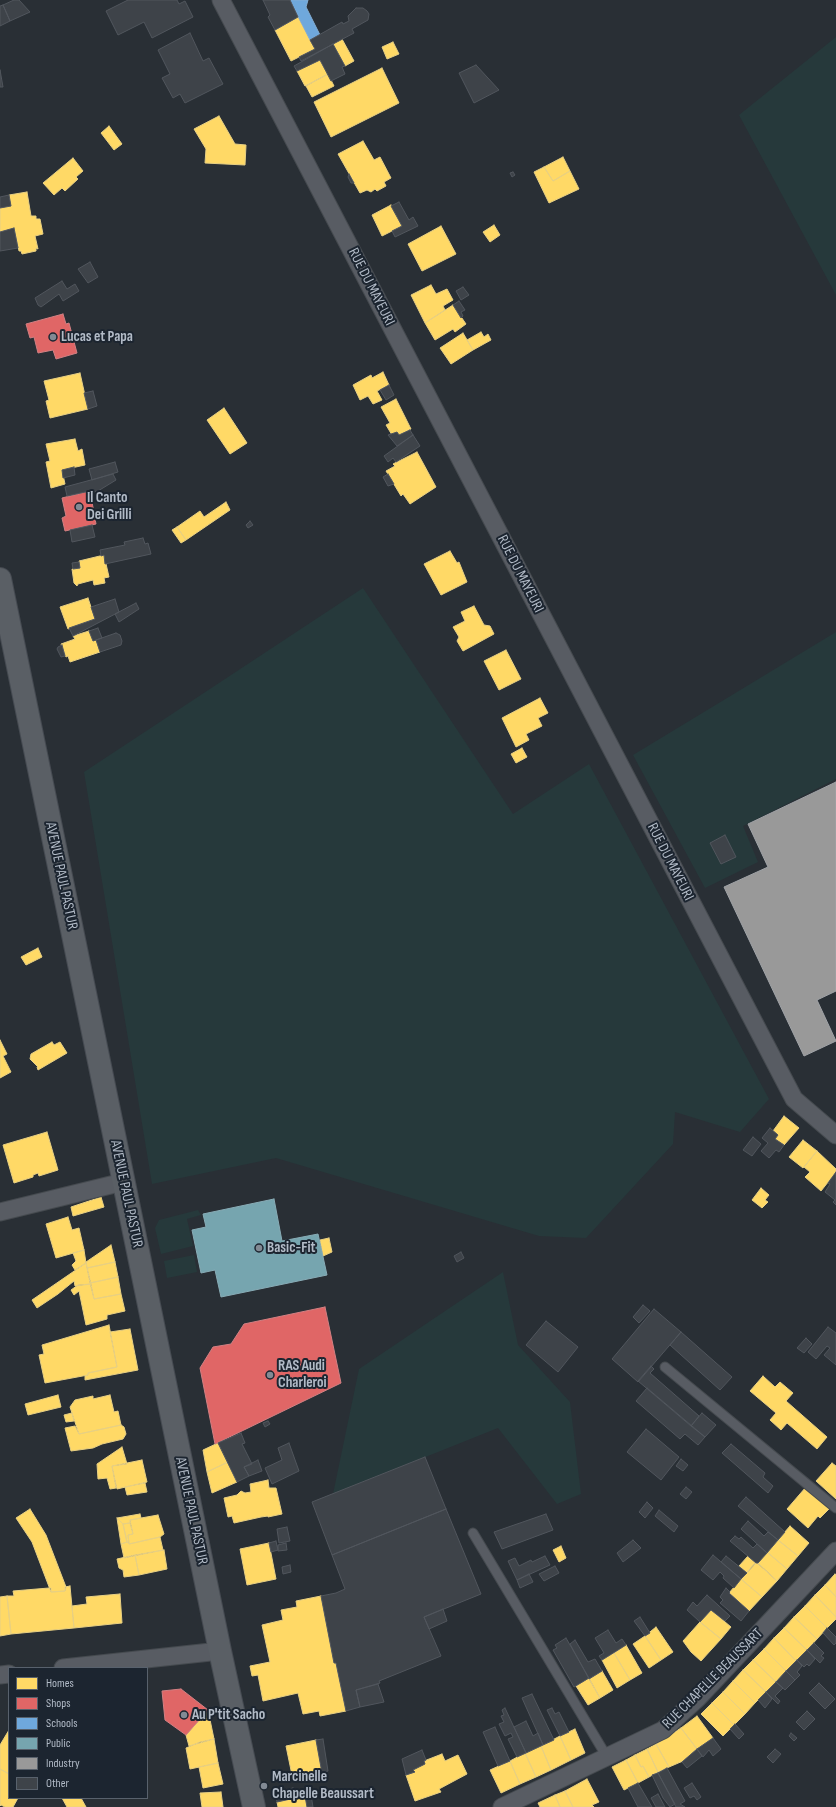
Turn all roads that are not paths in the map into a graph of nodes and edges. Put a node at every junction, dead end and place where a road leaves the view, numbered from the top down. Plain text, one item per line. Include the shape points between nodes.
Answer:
1 (221, 0) edge
2 (0, 580) edge
3 (836, 1135) edge
4 (123, 1182) junction
5 (0, 1212) edge
6 (665, 1367) dead end
7 (836, 1508) edge
8 (473, 1533) dead end
9 (836, 1551) edge
10 (220, 1651) junction
11 (73, 1667) edge
12 (607, 1757) junction
13 (254, 1807) edge
14 (502, 1807) edge

1 - 3 street, RUE DU MAYEURI via 794,1100
2 - 4 main road, AVENUE PAUL PASTUR
4 - 5 street
4 - 10 main road, AVENUE PAUL PASTUR
6 - 7 lane
8 - 12 lane
9 - 12 street, RUE CHAPELLE BEAUSSART via 698,1698 663,1730
10 - 11 street
10 - 13 main road, AVENUE PAUL PASTUR
12 - 14 street, RUE CHAPELLE BEAUSSART

